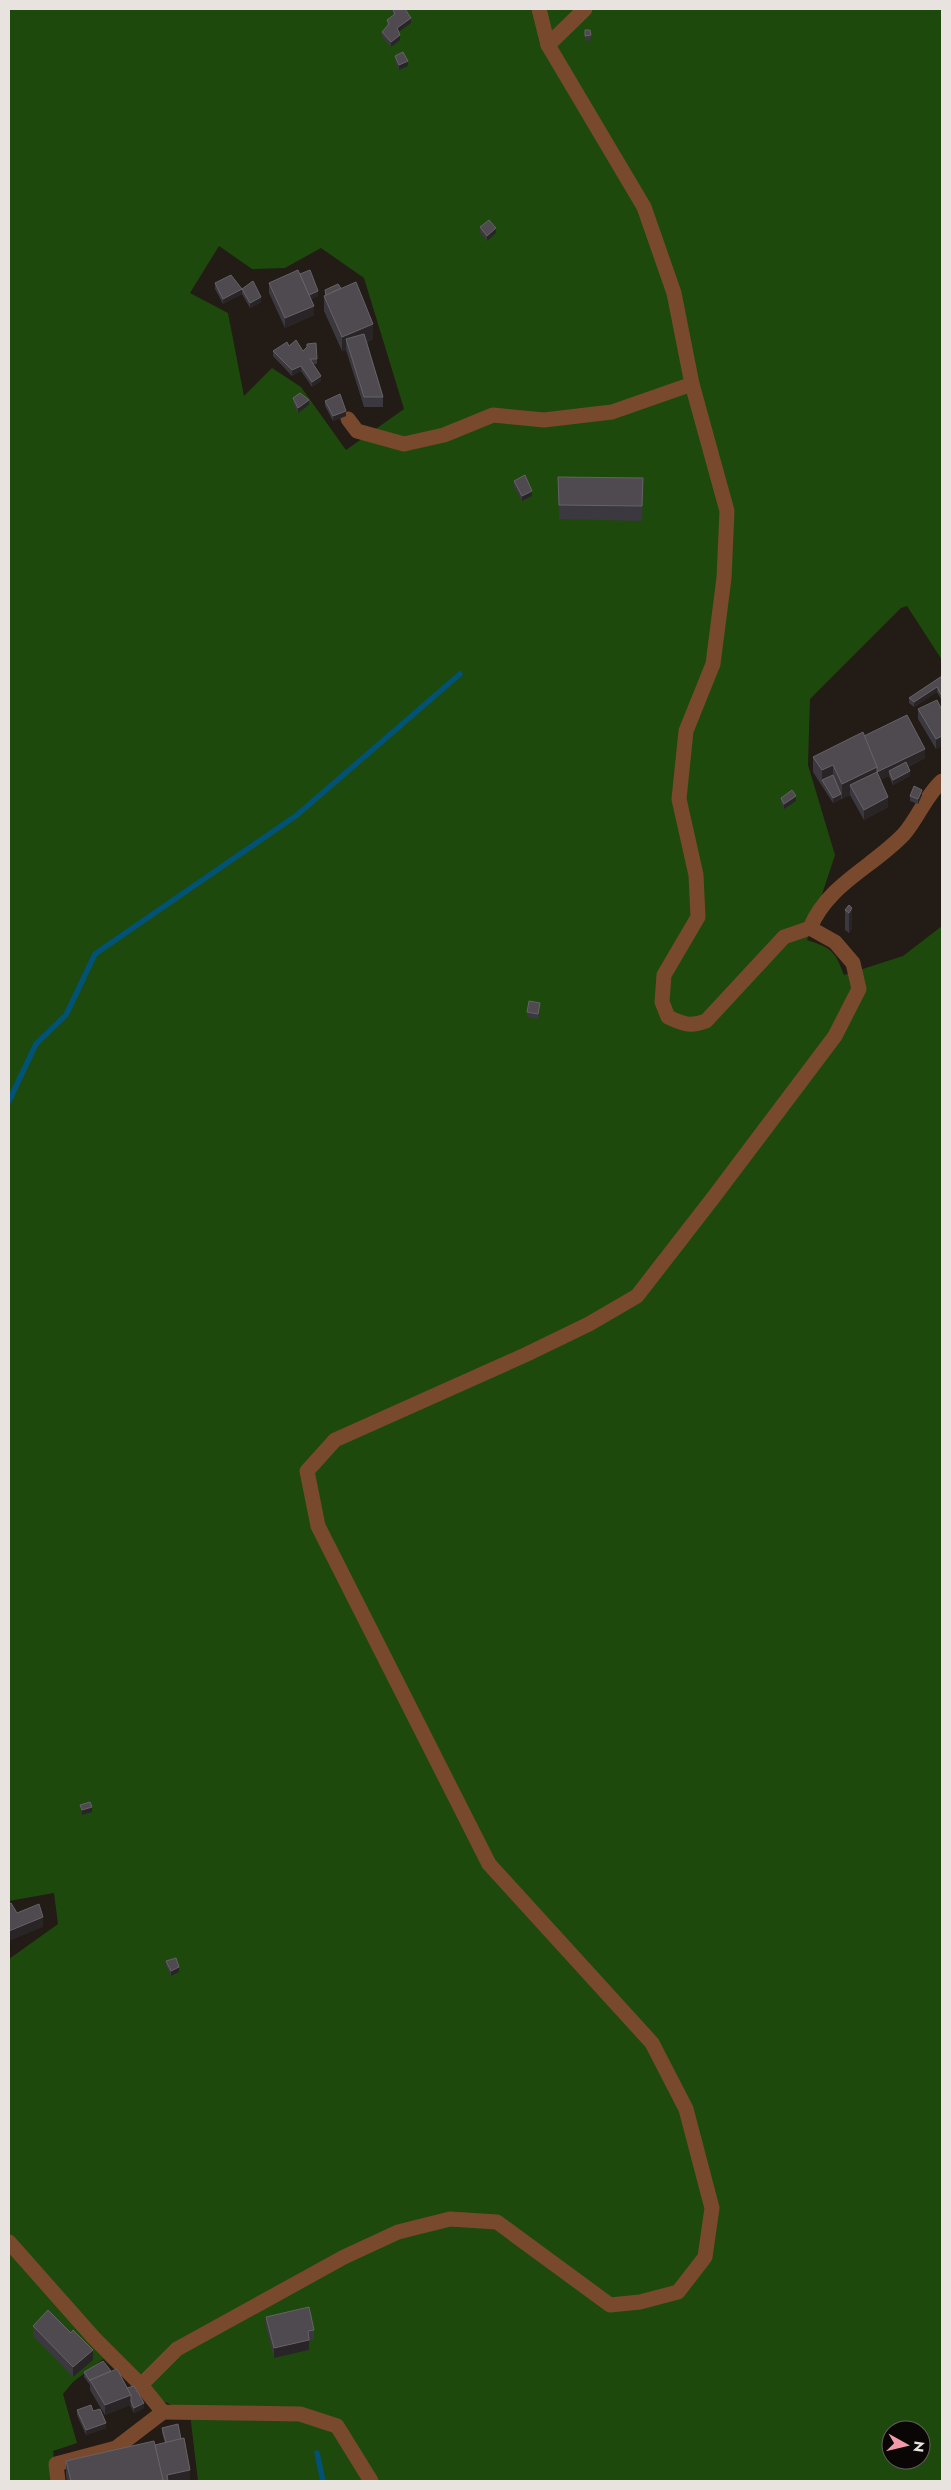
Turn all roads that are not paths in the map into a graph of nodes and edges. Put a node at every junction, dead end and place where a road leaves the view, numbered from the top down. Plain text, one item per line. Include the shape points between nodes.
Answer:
1 (539, 9) edge
2 (585, 9) edge
3 (548, 45) junction
4 (692, 384) junction
5 (348, 419) dead end
6 (942, 781) edge
7 (810, 928) junction
8 (9, 2242) edge
9 (141, 2385) junction
10 (163, 2412) junction
11 (58, 2481) edge
12 (371, 2481) edge

1 - 3 street
2 - 3 street
3 - 4 street via 644,207 674,293
4 - 5 street via 612,412 544,420 493,415 444,434 404,444 357,431
4 - 7 street via 727,512 724,578 713,664 686,731 680,799 696,875 698,917 664,975 662,1002 668,1016 692,1026 706,1021 784,937
6 - 7 street via 903,834 829,896 814,916
7 - 9 street via 835,942 853,964 858,989 835,1036 637,1296 525,1355 335,1440 307,1471 318,1526 488,1864 652,2043 686,2110 712,2208 705,2257 678,2292 640,2302 610,2305 497,2222 450,2219 398,2232 344,2257 177,2349
8 - 9 street via 94,2338
9 - 10 street
10 - 11 street via 116,2448 56,2464
10 - 12 street via 300,2414 337,2426

